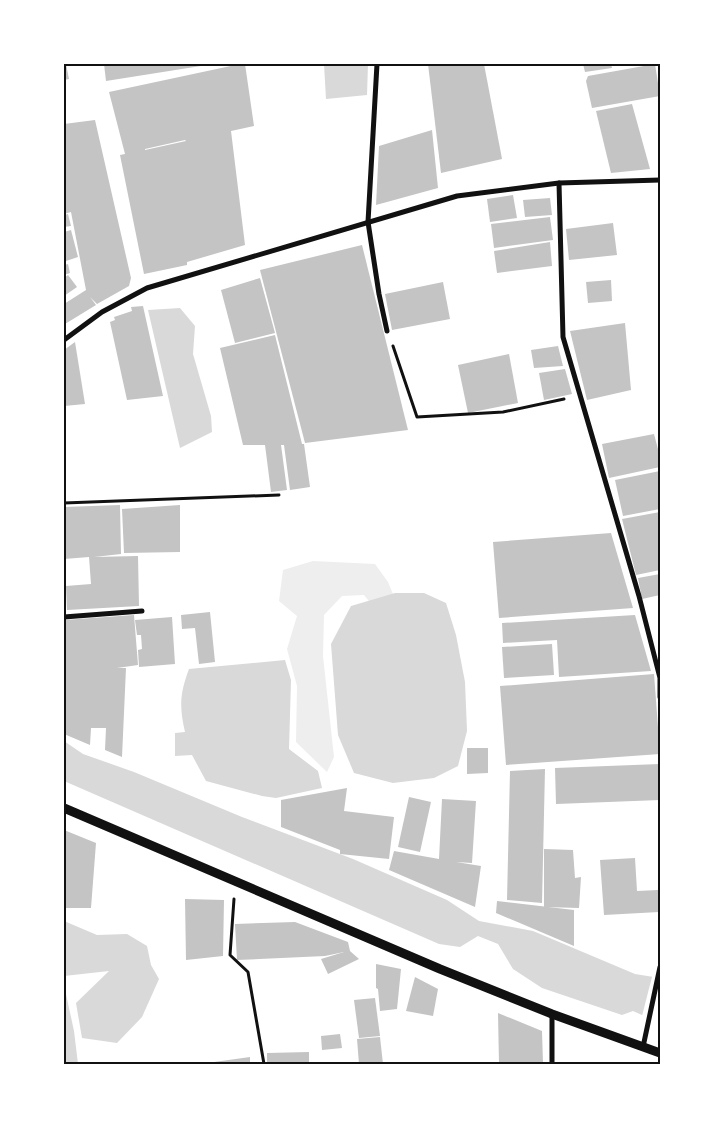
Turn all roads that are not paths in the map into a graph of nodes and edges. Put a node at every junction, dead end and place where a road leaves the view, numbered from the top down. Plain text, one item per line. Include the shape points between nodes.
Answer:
1 (377, 64) edge
2 (660, 180) edge
3 (559, 183) junction
4 (368, 222) junction
5 (388, 331) road end
6 (64, 340) edge
7 (142, 611) dead end
8 (64, 617) edge
9 (660, 697) edge
10 (64, 808) edge
11 (660, 966) edge
12 (660, 978) edge
13 (552, 1014) junction
14 (643, 1047) junction
15 (660, 1053) edge
16 (552, 1064) edge

1 - 4 street
2 - 3 street
3 - 4 street via 457,196
3 - 9 street via 563,337 639,596 660,678
4 - 5 street
4 - 6 street via 147,288 102,312
7 - 8 street
10 - 13 street
11 - 12 street
12 - 14 street
13 - 14 street
13 - 16 street
14 - 15 street

